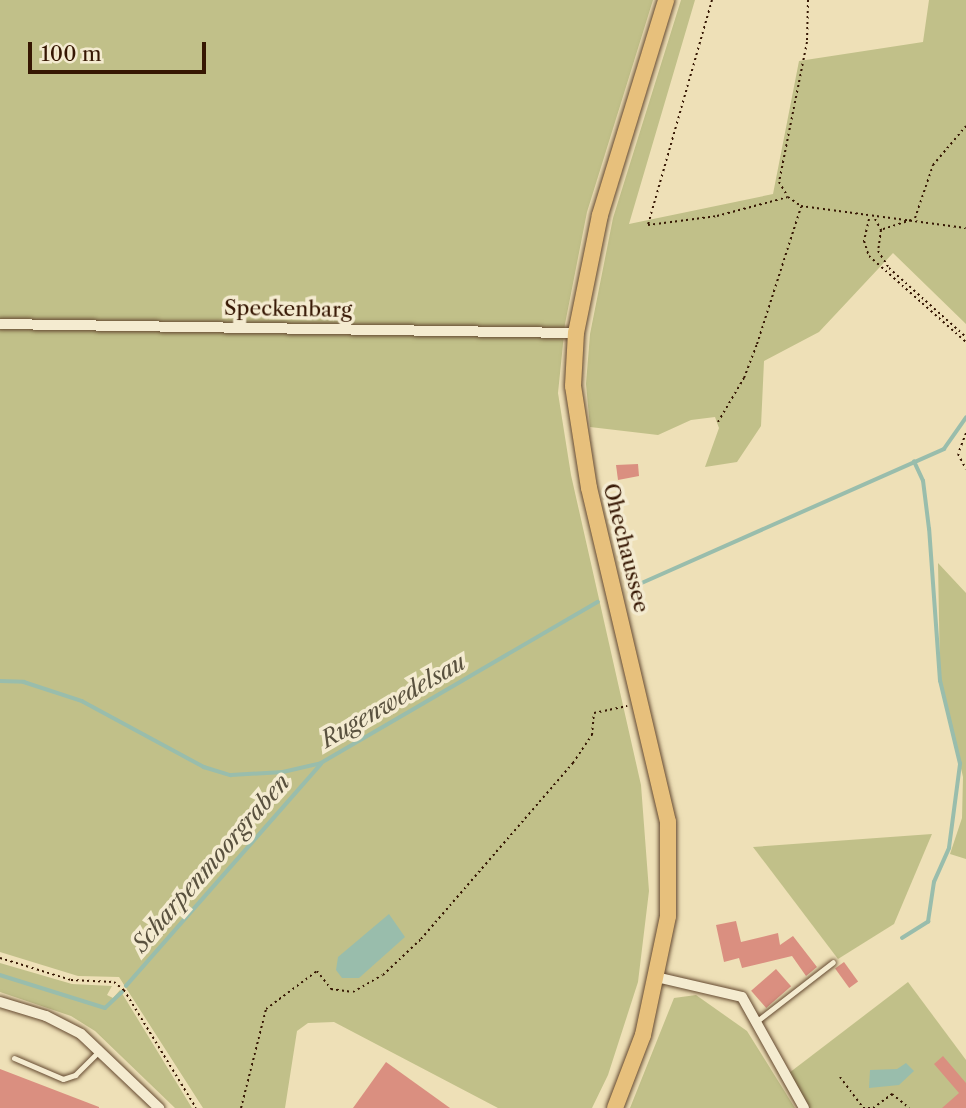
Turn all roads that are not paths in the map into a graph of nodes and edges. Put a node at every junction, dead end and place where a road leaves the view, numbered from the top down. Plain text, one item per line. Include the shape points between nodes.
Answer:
1 (666, 0) edge
2 (0, 324) edge
3 (576, 332) junction
4 (834, 962) dead end
5 (656, 977) junction
6 (0, 1002) edge
7 (757, 1021) junction
8 (100, 1049) junction
9 (14, 1058) dead end
10 (159, 1108) edge
11 (615, 1108) edge
12 (804, 1108) edge

1 - 3 main road, Ohechaussee via 600,215
2 - 3 street, Speckenbarg
3 - 5 main road, Ohechaussee via 573,386 579,440 668,822 668,916
4 - 7 lane
5 - 7 street via 734,992
5 - 11 main road, Ohechaussee via 643,1035
6 - 8 street via 46,1016
7 - 12 street
8 - 9 lane via 75,1075 63,1079
8 - 10 street

